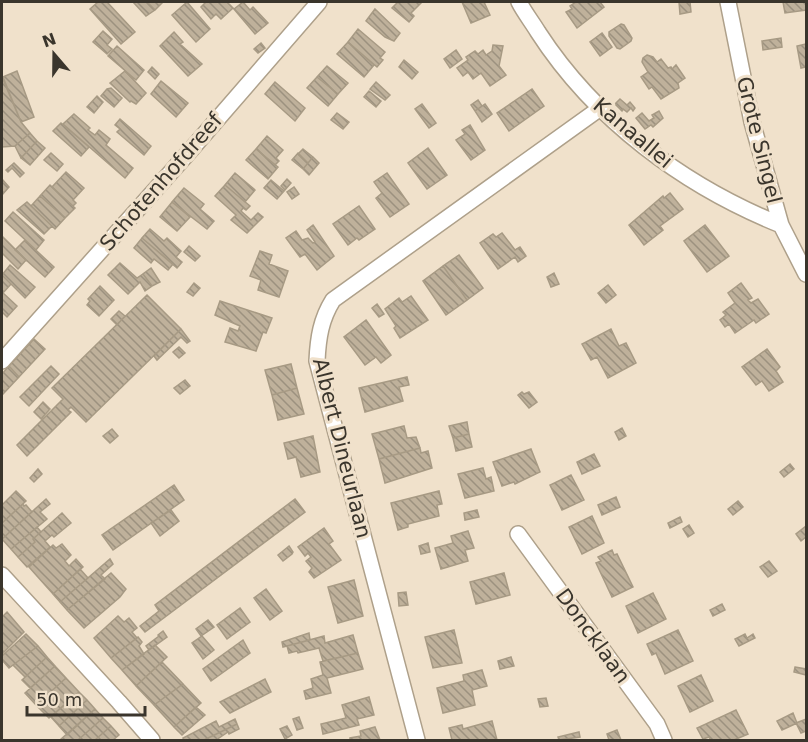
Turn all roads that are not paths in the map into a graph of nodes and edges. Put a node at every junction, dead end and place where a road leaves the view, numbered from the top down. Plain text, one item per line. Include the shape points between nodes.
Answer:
1 (319, 2) edge
2 (519, 2) edge
3 (728, 2) edge
4 (599, 109) junction
5 (781, 225) junction
6 (807, 274) edge
7 (2, 361) edge
8 (518, 534) dead end
9 (2, 575) edge
10 (152, 741) edge
11 (417, 741) edge
12 (664, 741) edge

1 - 7 street, Schotenhofdreef
2 - 4 street, Kanaallei via 556,60
3 - 5 street, Grote Singel via 752,122
4 - 5 street, Kanaallei via 664,162
4 - 11 street, Albert Dineurlaan via 333,300 323,321 318,361
5 - 6 street, Grote Singel
8 - 12 street, Doncklaan via 657,724
9 - 10 street

